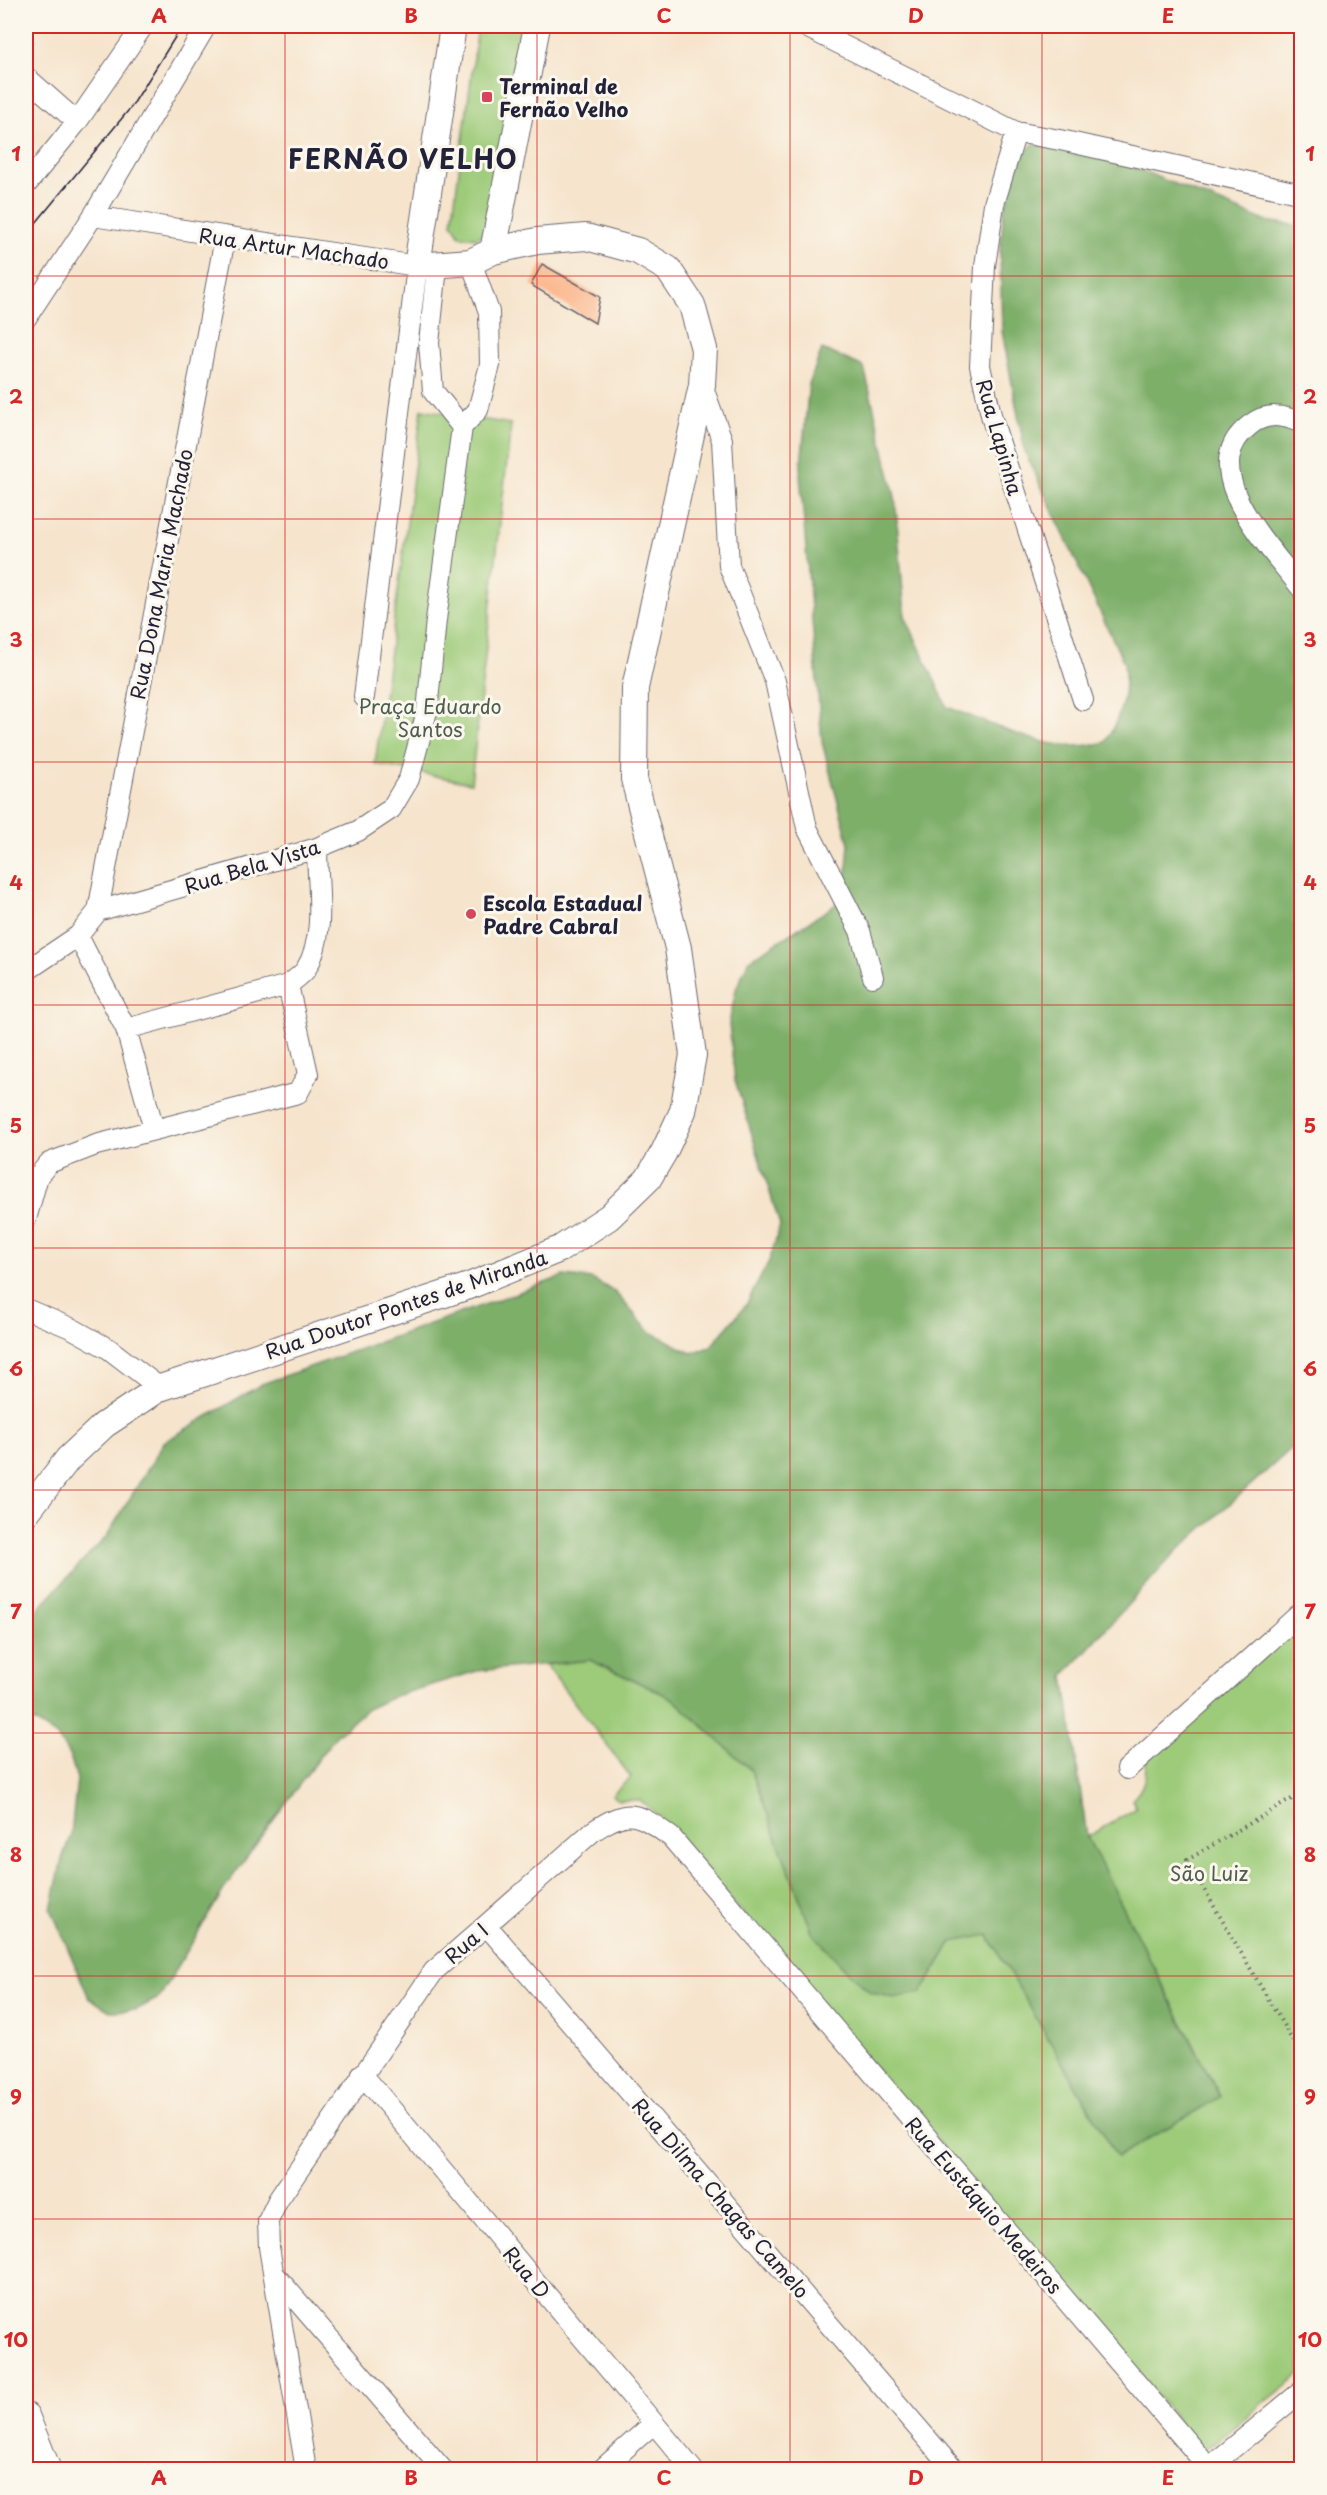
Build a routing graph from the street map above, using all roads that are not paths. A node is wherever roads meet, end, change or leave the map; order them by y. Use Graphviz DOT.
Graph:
graph roads {
  1 [pos="143,26"];
  2 [pos="207,26"];
  3 [pos="453,26"];
  4 [pos="537,26"];
  5 [pos="804,26"];
  6 [pos="26,77"];
  7 [pos="77,122"];
  8 [pos="1016,132"];
  9 [pos="26,185"];
  10 [pos="1302,194"];
  11 [pos="93,216"];
  12 [pos="225,238"];
  13 [pos="493,251"];
  14 [pos="471,262"];
  15 [pos="427,266"];
  16 [pos="26,318"];
  17 [pos="702,385"];
  18 [pos="1302,423"];
  19 [pos="462,427"];
  20 [pos="1302,589"];
  21 [pos="364,697"];
  22 [pos="1083,700"];
  23 [pos="317,848"];
  24 [pos="98,911"];
  25 [pos="78,936"];
  26 [pos="26,971"];
  27 [pos="873,977"];
  28 [pos="288,985"];
  29 [pos="126,1029"];
  30 [pos="154,1129"];
  31 [pos="26,1219"];
  32 [pos="26,1309"];
  33 [pos="160,1388"];
  34 [pos="26,1513"];
  35 [pos="1302,1612"];
  36 [pos="1127,1769"];
  37 [pos="487,1926"];
  38 [pos="759,1943"];
  39 [pos="362,2074"];
  40 [pos="274,2274"];
  41 [pos="1302,2391"];
  42 [pos="26,2416"];
  43 [pos="653,2424"];
  44 [pos="1208,2468"];
  45 [pos="48,2469"];
  46 [pos="306,2469"];
  47 [pos="443,2469"];
  48 [pos="602,2469"];
  49 [pos="693,2469"];
  50 [pos="954,2469"];
  1 -- 7 [label="street"];
  2 -- 11 [label="street"];
  3 -- 15 [label="street"];
  4 -- 13 [label="street"];
  5 -- 8 [label="street"];
  6 -- 7 [label="street"];
  7 -- 9 [label="street"];
  8 -- 10 [label="street"];
  8 -- 22 [label="street, Rua Lapinha"];
  11 -- 12 [label="street, Rua Artur Machado"];
  11 -- 16 [label="street"];
  12 -- 15 [label="street, Rua Artur Machado"];
  12 -- 24 [label="street, Rua Dona Maria Machado"];
  13 -- 14 [label="street, Rua Artur Machado"];
  13 -- 17 [label="street, Rua Doutor Pontes de Miranda"];
  14 -- 15 [label="street, Rua Artur Machado"];
  14 -- 19 [label="street"];
  15 -- 19 [label="street"];
  15 -- 21 [label="street"];
  17 -- 27 [label="street, Rua Doutor Pontes de Miranda"];
  17 -- 33 [label="street, Rua Doutor Pontes de Miranda"];
  18 -- 20 [label="street"];
  19 -- 23 [label="street, Rua Bela Vista"];
  23 -- 24 [label="street, Rua Bela Vista"];
  23 -- 28 [label="street"];
  24 -- 25 [label="street"];
  25 -- 26 [label="street"];
  25 -- 29 [label="street"];
  28 -- 29 [label="street"];
  28 -- 30 [label="street"];
  29 -- 30 [label="street"];
  30 -- 31 [label="street"];
  32 -- 33 [label="street"];
  33 -- 34 [label="street, Rua Doutor Pontes de Miranda"];
  35 -- 36 [label="street"];
  37 -- 38 [label="street, Rua I"];
  37 -- 39 [label="street, Rua I"];
  37 -- 50 [label="street, Rua Dilma Chagas Camelo"];
  38 -- 44 [label="street, Rua Eustáquio Medeiros"];
  39 -- 40 [label="street, Rua I"];
  39 -- 43 [label="street, Rua D"];
  40 -- 46 [label="street, Rua I"];
  40 -- 47 [label="street"];
  41 -- 44 [label="street"];
  42 -- 45 [label="street"];
  43 -- 48 [label="street"];
  43 -- 49 [label="street, Rua D"];
}
